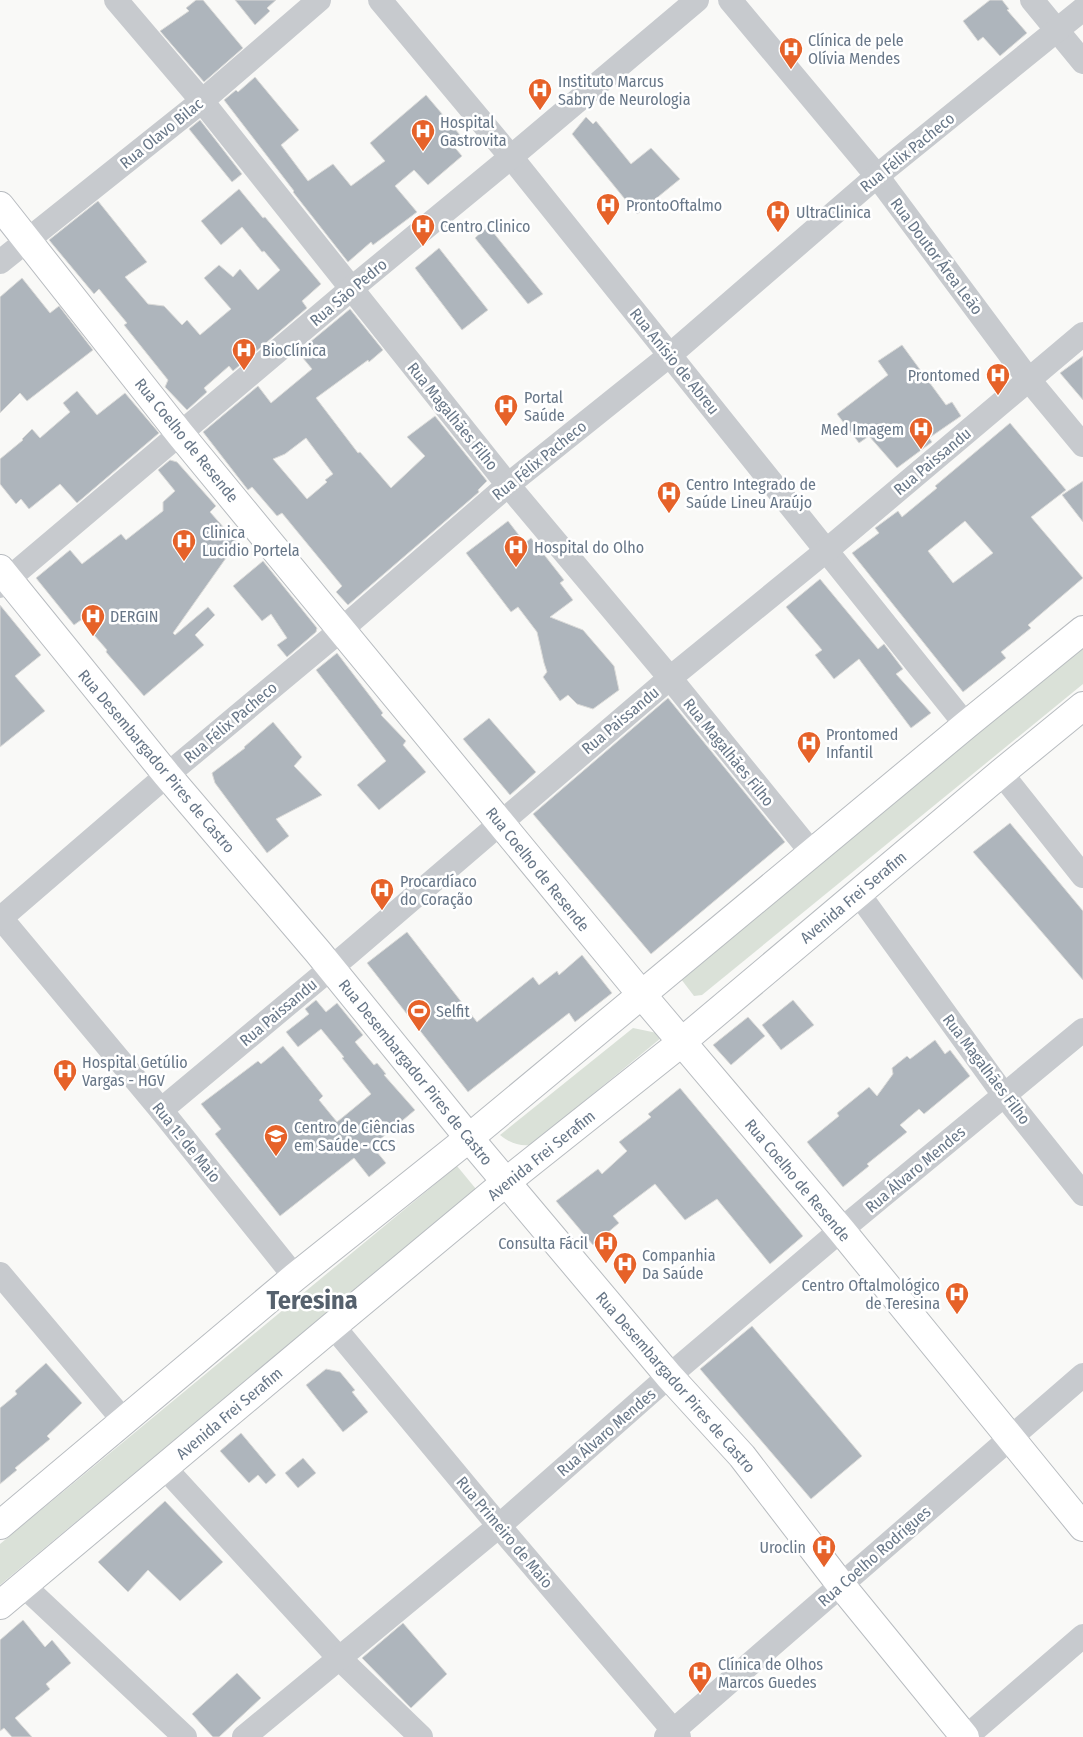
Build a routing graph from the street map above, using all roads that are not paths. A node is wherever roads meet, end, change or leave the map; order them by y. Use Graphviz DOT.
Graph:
graph roads {
  1 [pos="116,0"];
  2 [pos="319,0"];
  3 [pos="380,0"];
  4 [pos="697,0"];
  5 [pos="730,0"];
  6 [pos="1032,0"];
  7 [pos="1083,9"];
  8 [pos="1057,31"];
  9 [pos="1083,62"];
  10 [pos="202,101"];
  11 [pos="511,157"];
  12 [pos="878,176"];
  13 [pos="0,206"];
  14 [pos="27,240"];
  15 [pos="0,262"];
  16 [pos="351,289"];
  17 [pos="1083,334"];
  18 [pos="670,355"];
  19 [pos="1029,380"];
  20 [pos="180,434"];
  21 [pos="1083,445"];
  22 [pos="508,485"];
  23 [pos="827,550"];
  24 [pos="3,578"];
  25 [pos="342,630"];
  26 [pos="1083,630"];
  27 [pos="670,678"];
  28 [pos="1083,706"];
  29 [pos="966,725"];
  30 [pos="1001,773"];
  31 [pos="167,775"];
  32 [pos="500,822"];
  33 [pos="812,853"];
  34 [pos="1083,876"];
  35 [pos="858,893"];
  36 [pos="0,918"];
  37 [pos="331,968"];
  38 [pos="642,995"];
  39 [pos="1083,1030"];
  40 [pos="681,1042"];
  41 [pos="1004,1095"];
  42 [pos="161,1110"];
  43 [pos="469,1138"];
  44 [pos="506,1182"];
  45 [pos="1083,1194"];
  46 [pos="841,1230"];
  47 [pos="0,1274"];
  48 [pos="296,1276"];
  49 [pos="333,1326"];
  50 [pos="1083,1375"];
  51 [pos="669,1376"];
  52 [pos="124,1421"];
  53 [pos="1010,1437"];
  54 [pos="164,1467"];
  55 [pos="0,1525"];
  56 [pos="499,1526"];
  57 [pos="1083,1527"];
  58 [pos="842,1585"];
  59 [pos="24,1586"];
  60 [pos="0,1605"];
  61 [pos="1083,1636"];
  62 [pos="339,1658"];
  63 [pos="673,1735"];
  64 [pos="185,1737"];
  65 [pos="244,1737"];
  66 [pos="421,1737"];
  67 [pos="966,1737"];
  1 -- 10 [label="street, Rua Magalhães Filho"];
  2 -- 10 [label="street, Rua Olavo Bilac"];
  3 -- 11 [label="street, Rua Anísio de Abreu"];
  4 -- 11 [label="street, Rua São Pedro"];
  5 -- 12 [label="street, Rua Doutor Área Leão"];
  6 -- 8 [label="street"];
  7 -- 8 [label="street, Rua Félix Pacheco"];
  8 -- 9 [label="street"];
  8 -- 12 [label="street, Rua Félix Pacheco"];
  10 -- 14 [label="street, Rua Olavo Bilac"];
  10 -- 16 [label="street, Rua Magalhães Filho"];
  11 -- 16 [label="street, Rua São Pedro"];
  11 -- 18 [label="street, Rua Anísio de Abreu"];
  12 -- 18 [label="street, Rua Félix Pacheco"];
  12 -- 19 [label="street, Rua Doutor Área Leão"];
  13 -- 14 [label="main road, Rua Coelho de Resende"];
  14 -- 15 [label="street, Rua Olavo Bilac"];
  14 -- 20 [label="main road, Rua Coelho de Resende"];
  16 -- 20 [label="street, Rua São Pedro"];
  16 -- 22 [label="street, Rua Magalhães Filho"];
  17 -- 19 [label="street, Rua Paissandu"];
  18 -- 22 [label="street, Rua Félix Pacheco"];
  18 -- 23 [label="street, Rua Anísio de Abreu"];
  19 -- 21 [label="street, Rua Doutor Área Leão"];
  19 -- 23 [label="street, Rua Paissandu"];
  20 -- 24 [label="street, Rua São Pedro"];
  20 -- 25 [label="main road, Rua Coelho de Resende"];
  22 -- 25 [label="street, Rua Félix Pacheco"];
  22 -- 27 [label="street, Rua Magalhães Filho"];
  23 -- 27 [label="street, Rua Paissandu"];
  23 -- 29 [label="street, Rua Anísio de Abreu"];
  24 -- 31 [label="main road, Rua Desembargador Pires de Castro"];
  25 -- 31 [label="street, Rua Félix Pacheco"];
  25 -- 32 [label="main road, Rua Coelho de Resende"];
  26 -- 29 [label="main road"];
  27 -- 32 [label="street, Rua Paissandu"];
  27 -- 33 [label="street, Rua Magalhães Filho"];
  28 -- 30 [label="main road, Avenida Frei Serafim"];
  29 -- 33 [label="main road"];
  30 -- 34 [label="street"];
  30 -- 35 [label="main road, Avenida Frei Serafim"];
  31 -- 36 [label="street, Rua Félix Pacheco"];
  31 -- 37 [label="main road, Rua Desembargador Pires de Castro"];
  32 -- 37 [label="street, Rua Paissandu"];
  32 -- 38 [label="main road, Rua Coelho de Resende"];
  33 -- 38 [label="main road"];
  35 -- 40 [label="main road, Avenida Frei Serafim"];
  35 -- 41 [label="street, Rua Magalhães Filho"];
  36 -- 42 [label="street, Rua 1º de Maio"];
  37 -- 42 [label="street, Rua Paissandu"];
  37 -- 43 [label="main road, Rua Desembargador Pires de Castro"];
  38 -- 40 [label="main road, Rua Coelho de Resende"];
  38 -- 43 [label="main road"];
  39 -- 41 [label="street, Rua Álvaro Mendes"];
  40 -- 44 [label="main road, Avenida Frei Serafim"];
  40 -- 46 [label="main road, Rua Coelho de Resende"];
  41 -- 45 [label="street, Rua Magalhães Filho"];
  41 -- 46 [label="street, Rua Álvaro Mendes"];
  42 -- 48 [label="street, Rua 1º de Maio"];
  43 -- 44 [label="main road, Rua Desembargador Pires de Castro"];
  43 -- 48 [label="main road"];
  44 -- 49 [label="main road, Avenida Frei Serafim"];
  44 -- 51 [label="main road, Rua Desembargador Pires de Castro"];
  46 -- 51 [label="street, Rua Álvaro Mendes"];
  46 -- 53 [label="main road, Rua Coelho de Resende"];
  47 -- 52 [label="street"];
  48 -- 52 [label="main road"];
  49 -- 54 [label="main road, Avenida Frei Serafim"];
  49 -- 56 [label="street, Rua Primeiro de Maio"];
  50 -- 53 [label="street, Rua Coelho Rodrigues"];
  51 -- 56 [label="street, Rua Álvaro Mendes"];
  51 -- 58 [label="main road, Rua Desembargador Pires de Castro"];
  52 -- 55 [label="main road"];
  53 -- 57 [label="main road, Rua Coelho de Resende"];
  53 -- 58 [label="street, Rua Coelho Rodrigues"];
  54 -- 59 [label="main road, Avenida Frei Serafim"];
  54 -- 62 [label="street"];
  56 -- 62 [label="street, Rua Álvaro Mendes"];
  56 -- 63 [label="street, Rua Primeiro de Maio"];
  58 -- 63 [label="street, Rua Coelho Rodrigues"];
  58 -- 67 [label="main road, Rua Desembargador Pires de Castro"];
  59 -- 60 [label="main road, Avenida Frei Serafim"];
  59 -- 64 [label="street"];
  61 -- 67 [label="street"];
  62 -- 65 [label="street, Rua Álvaro Mendes"];
  62 -- 66 [label="street"];
}
